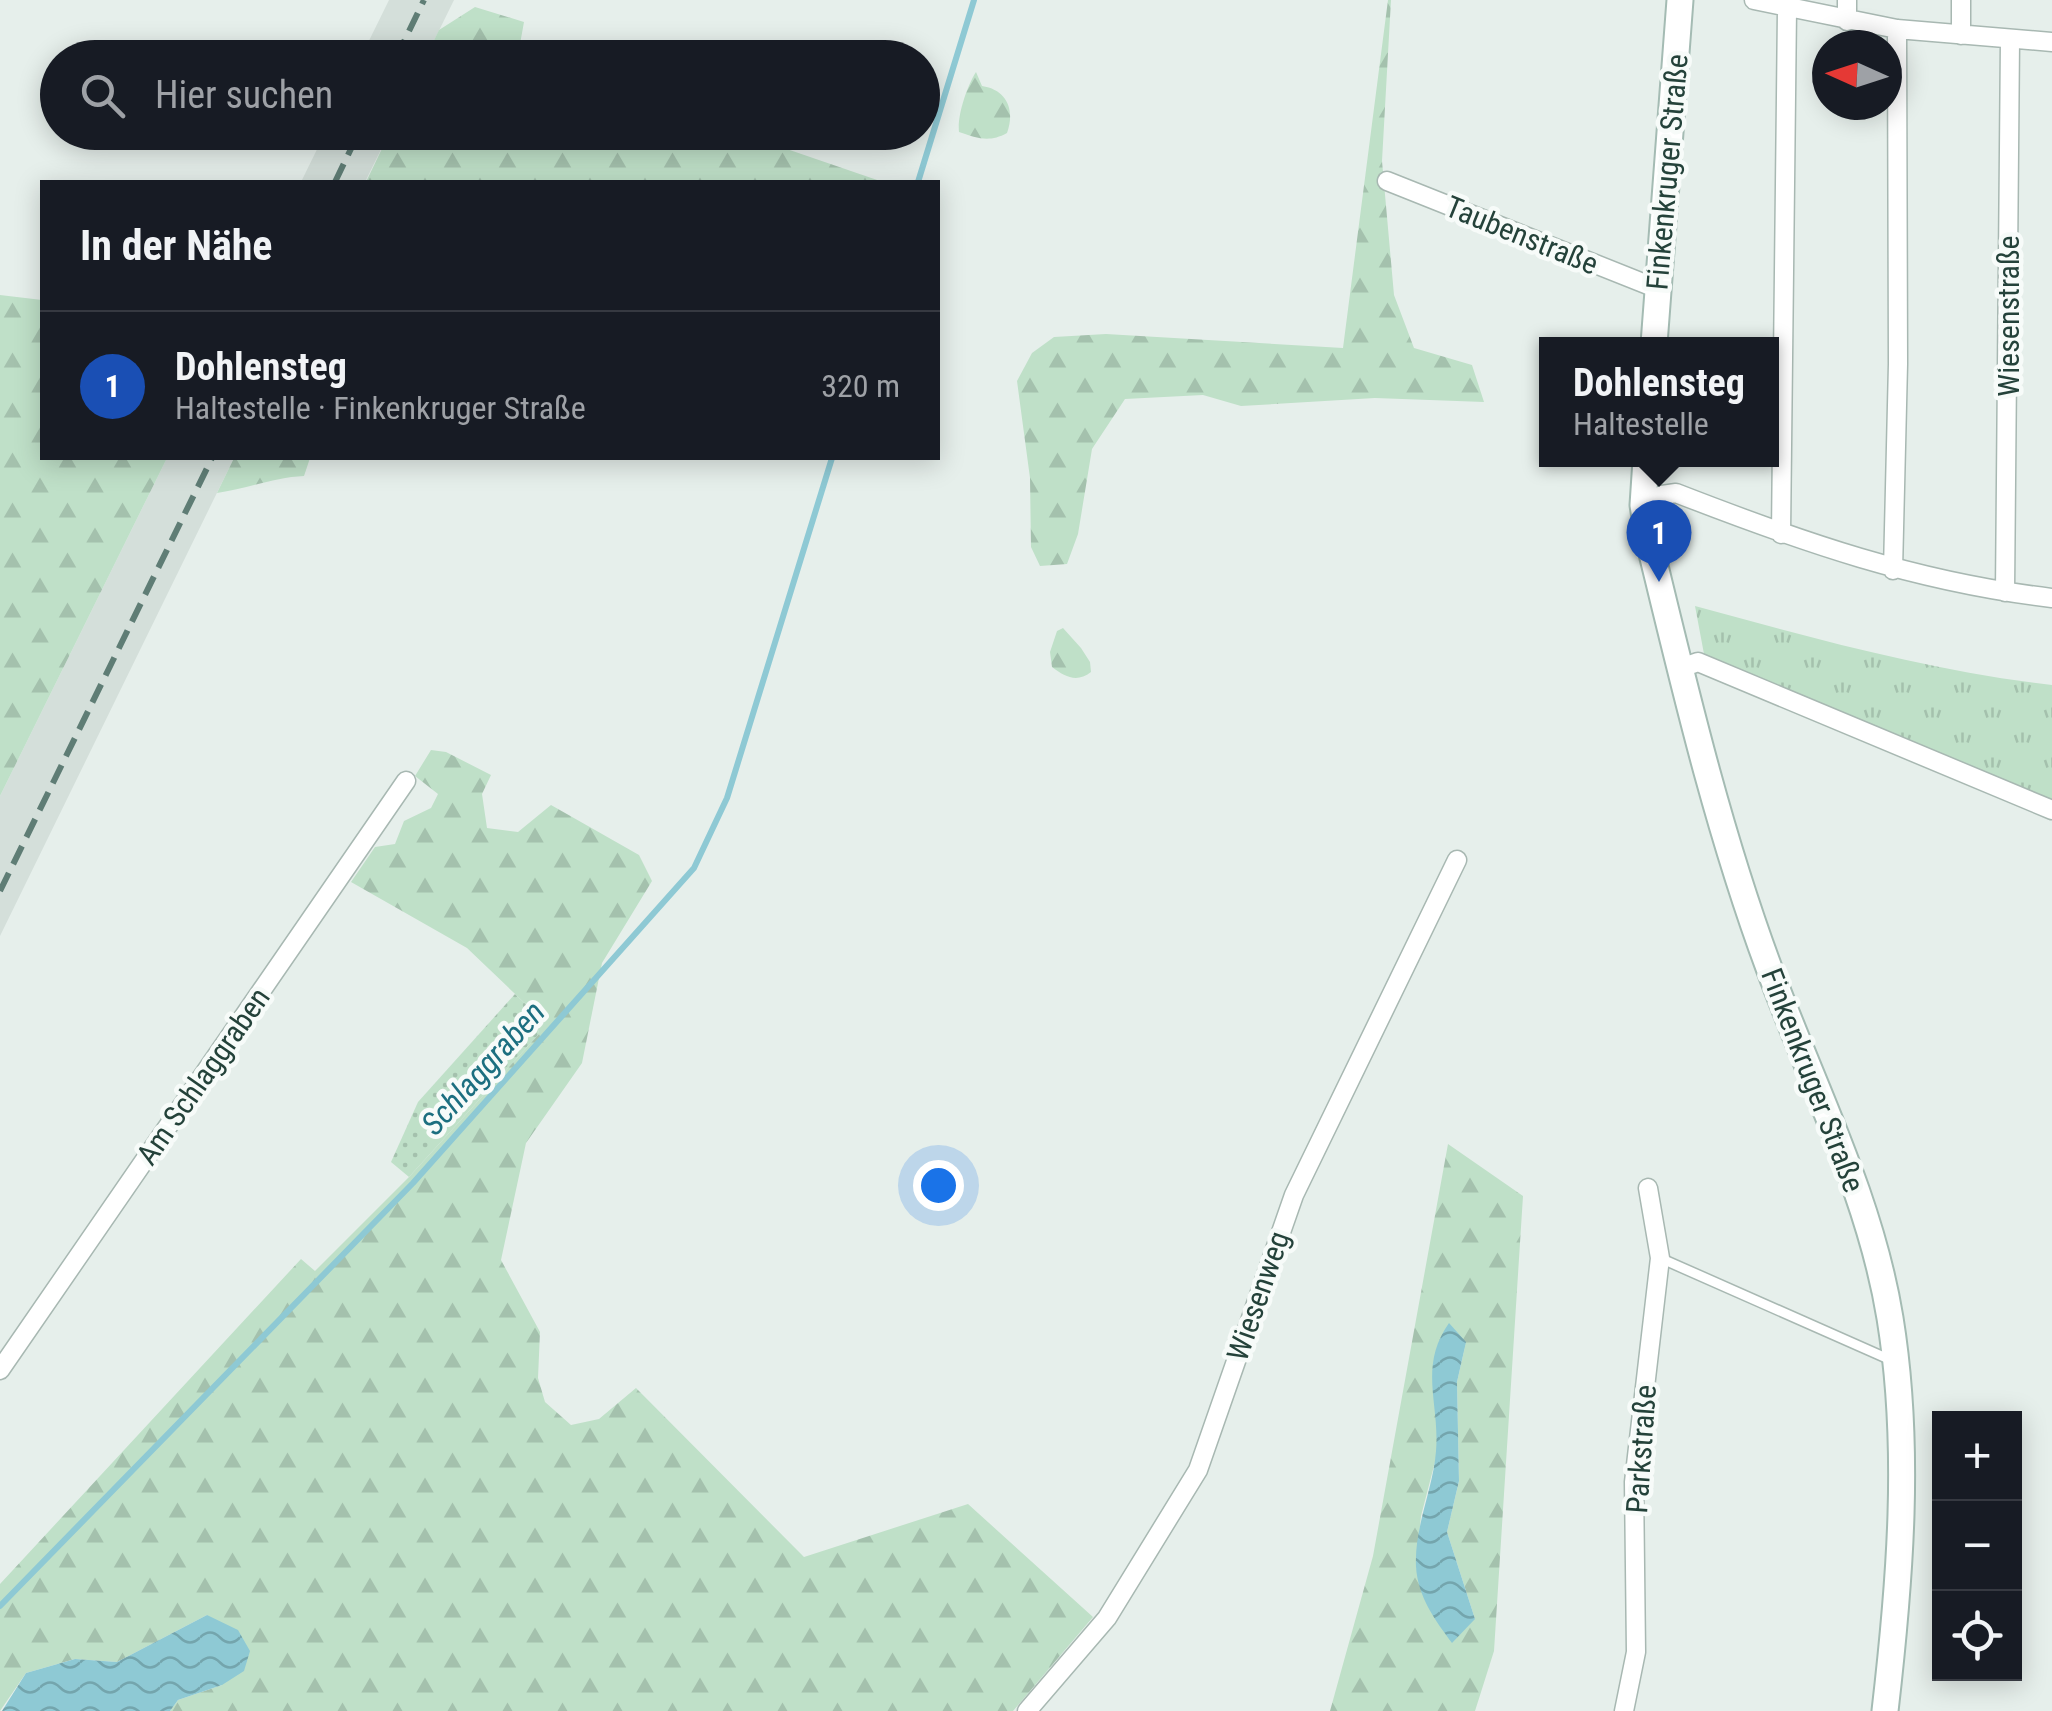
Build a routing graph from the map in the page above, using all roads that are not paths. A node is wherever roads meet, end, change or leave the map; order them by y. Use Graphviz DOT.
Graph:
graph roads {
  1 [pos="1680,0"];
  2 [pos="1754,0"];
  3 [pos="1847,0"];
  4 [pos="1961,0"];
  5 [pos="1787,9"];
  6 [pos="1847,21"];
  7 [pos="1897,29"];
  8 [pos="1961,34"];
  9 [pos="2010,40"];
  10 [pos="2052,42"];
  11 [pos="1387,181"];
  12 [pos="1658,289"];
  13 [pos="1655,337"];
  14 [pos="1646,467"];
  15 [pos="1643,504"];
  16 [pos="1781,534"];
  17 [pos="1894,570"];
  18 [pos="2005,592"];
  19 [pos="2052,598"];
  20 [pos="1681,668"];
  21 [pos="406,781"];
  22 [pos="2052,810"];
  23 [pos="1457,860"];
  24 [pos="1648,1188"];
  25 [pos="1660,1258"];
  26 [pos="1896,1362"];
  27 [pos="0,1370"];
  28 [pos="1027,1711"];
  29 [pos="1624,1711"];
  30 [pos="1884,1711"];
  1 -- 12 [label="street, Finkenkruger Straße"];
  2 -- 5 [label="street"];
  3 -- 6 [label="street"];
  4 -- 8 [label="street"];
  5 -- 6 [label="street"];
  5 -- 16 [label="street"];
  6 -- 7 [label="street"];
  7 -- 8 [label="street"];
  7 -- 17 [label="street"];
  8 -- 9 [label="street"];
  9 -- 10 [label="street"];
  9 -- 18 [label="street, Wiesenstraße"];
  11 -- 12 [label="street, Taubenstraße"];
  12 -- 13 [label="street, Finkenkruger Straße"];
  14 -- 15 [label="street, Finkenkruger Straße"];
  15 -- 16 [label="street"];
  15 -- 20 [label="street, Finkenkruger Straße"];
  16 -- 17 [label="street"];
  17 -- 18 [label="street"];
  18 -- 19 [label="street"];
  20 -- 22 [label="street"];
  20 -- 26 [label="street, Finkenkruger Straße"];
  21 -- 27 [label="street, Am Schlaggraben"];
  23 -- 28 [label="street, Wiesenweg"];
  24 -- 25 [label="street, Parkstraße"];
  25 -- 26 [label="lane"];
  25 -- 29 [label="street, Parkstraße"];
  26 -- 30 [label="street, Finkenkruger Straße"];
}
